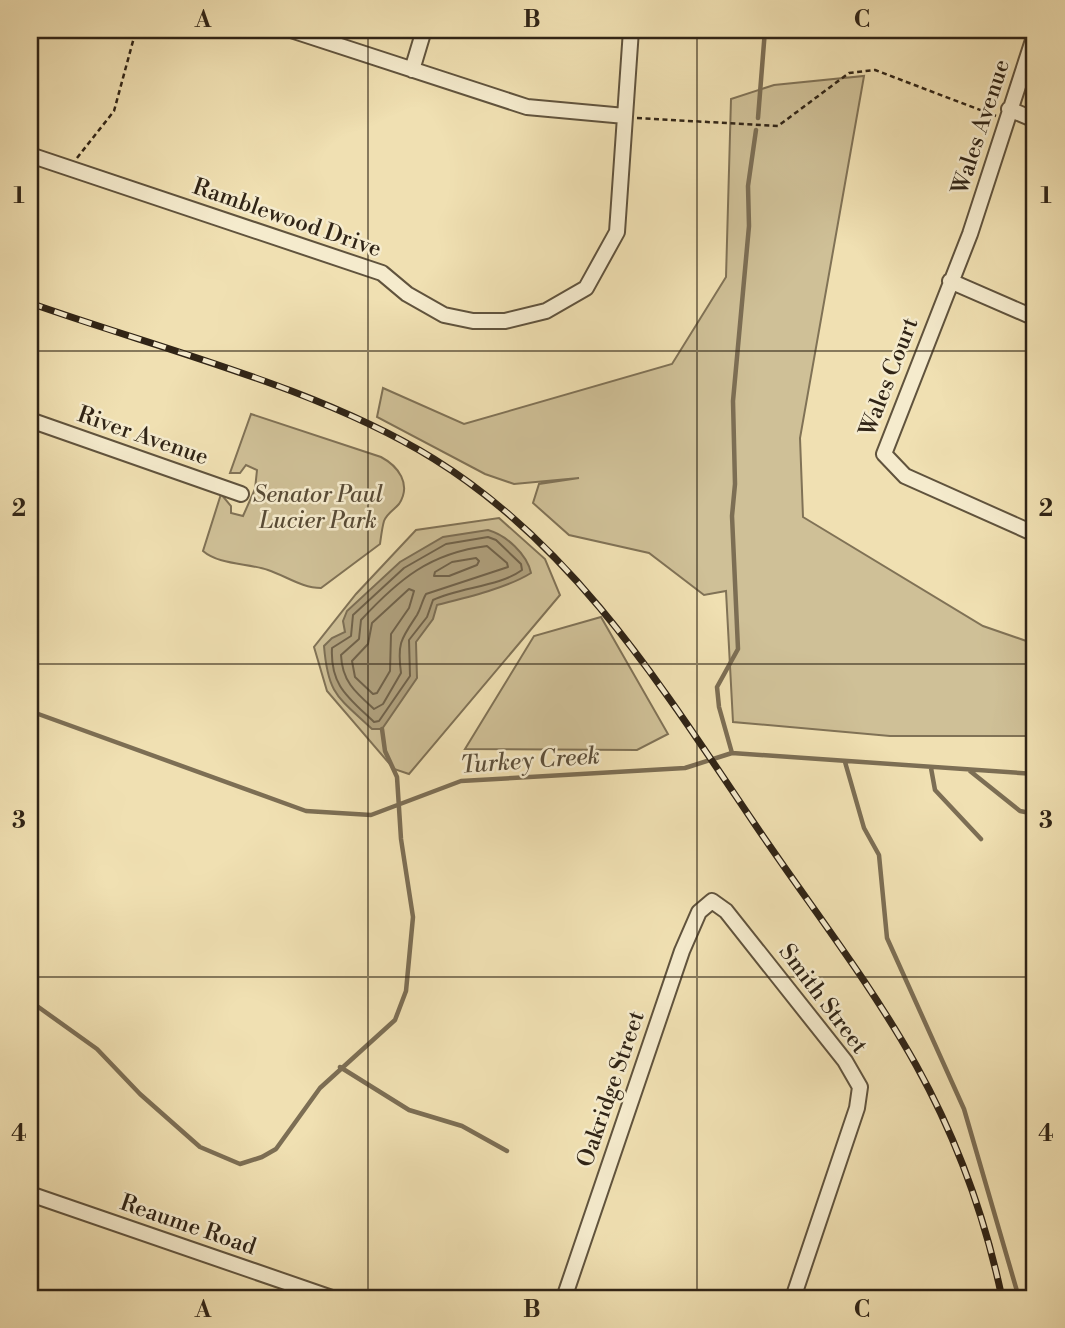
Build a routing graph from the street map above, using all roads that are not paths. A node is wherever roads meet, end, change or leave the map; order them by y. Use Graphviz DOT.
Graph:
graph roads {
  1 [pos="291,30"];
  2 [pos="424,30"];
  3 [pos="631,30"];
  4 [pos="1035,34"];
  5 [pos="412,71"];
  6 [pos="1008,115"];
  7 [pos="625,116"];
  8 [pos="1035,120"];
  9 [pos="30,155"];
  10 [pos="970,234"];
  11 [pos="950,281"];
  12 [pos="1035,318"];
  13 [pos="30,420"];
  14 [pos="241,494"];
  15 [pos="1035,534"];
  16 [pos="712,901"];
  17 [pos="30,1195"];
  18 [pos="332,1298"];
  19 [pos="564,1298"];
  20 [pos="793,1298"];
  1 -- 5 [label="street"];
  2 -- 5 [label="street"];
  3 -- 7 [label="street, Ramblewood Drive"];
  4 -- 6 [label="street, Wales Avenue"];
  5 -- 7 [label="street"];
  6 -- 8 [label="street"];
  6 -- 10 [label="street, Wales Avenue"];
  7 -- 9 [label="street, Ramblewood Drive"];
  10 -- 11 [label="street, Wales Court"];
  11 -- 12 [label="street"];
  11 -- 15 [label="street, Wales Court"];
  13 -- 14 [label="street, River Avenue"];
  16 -- 19 [label="street, Oakridge Street"];
  16 -- 20 [label="street, Smith Street"];
  17 -- 18 [label="street, Reaume Road"];
}
